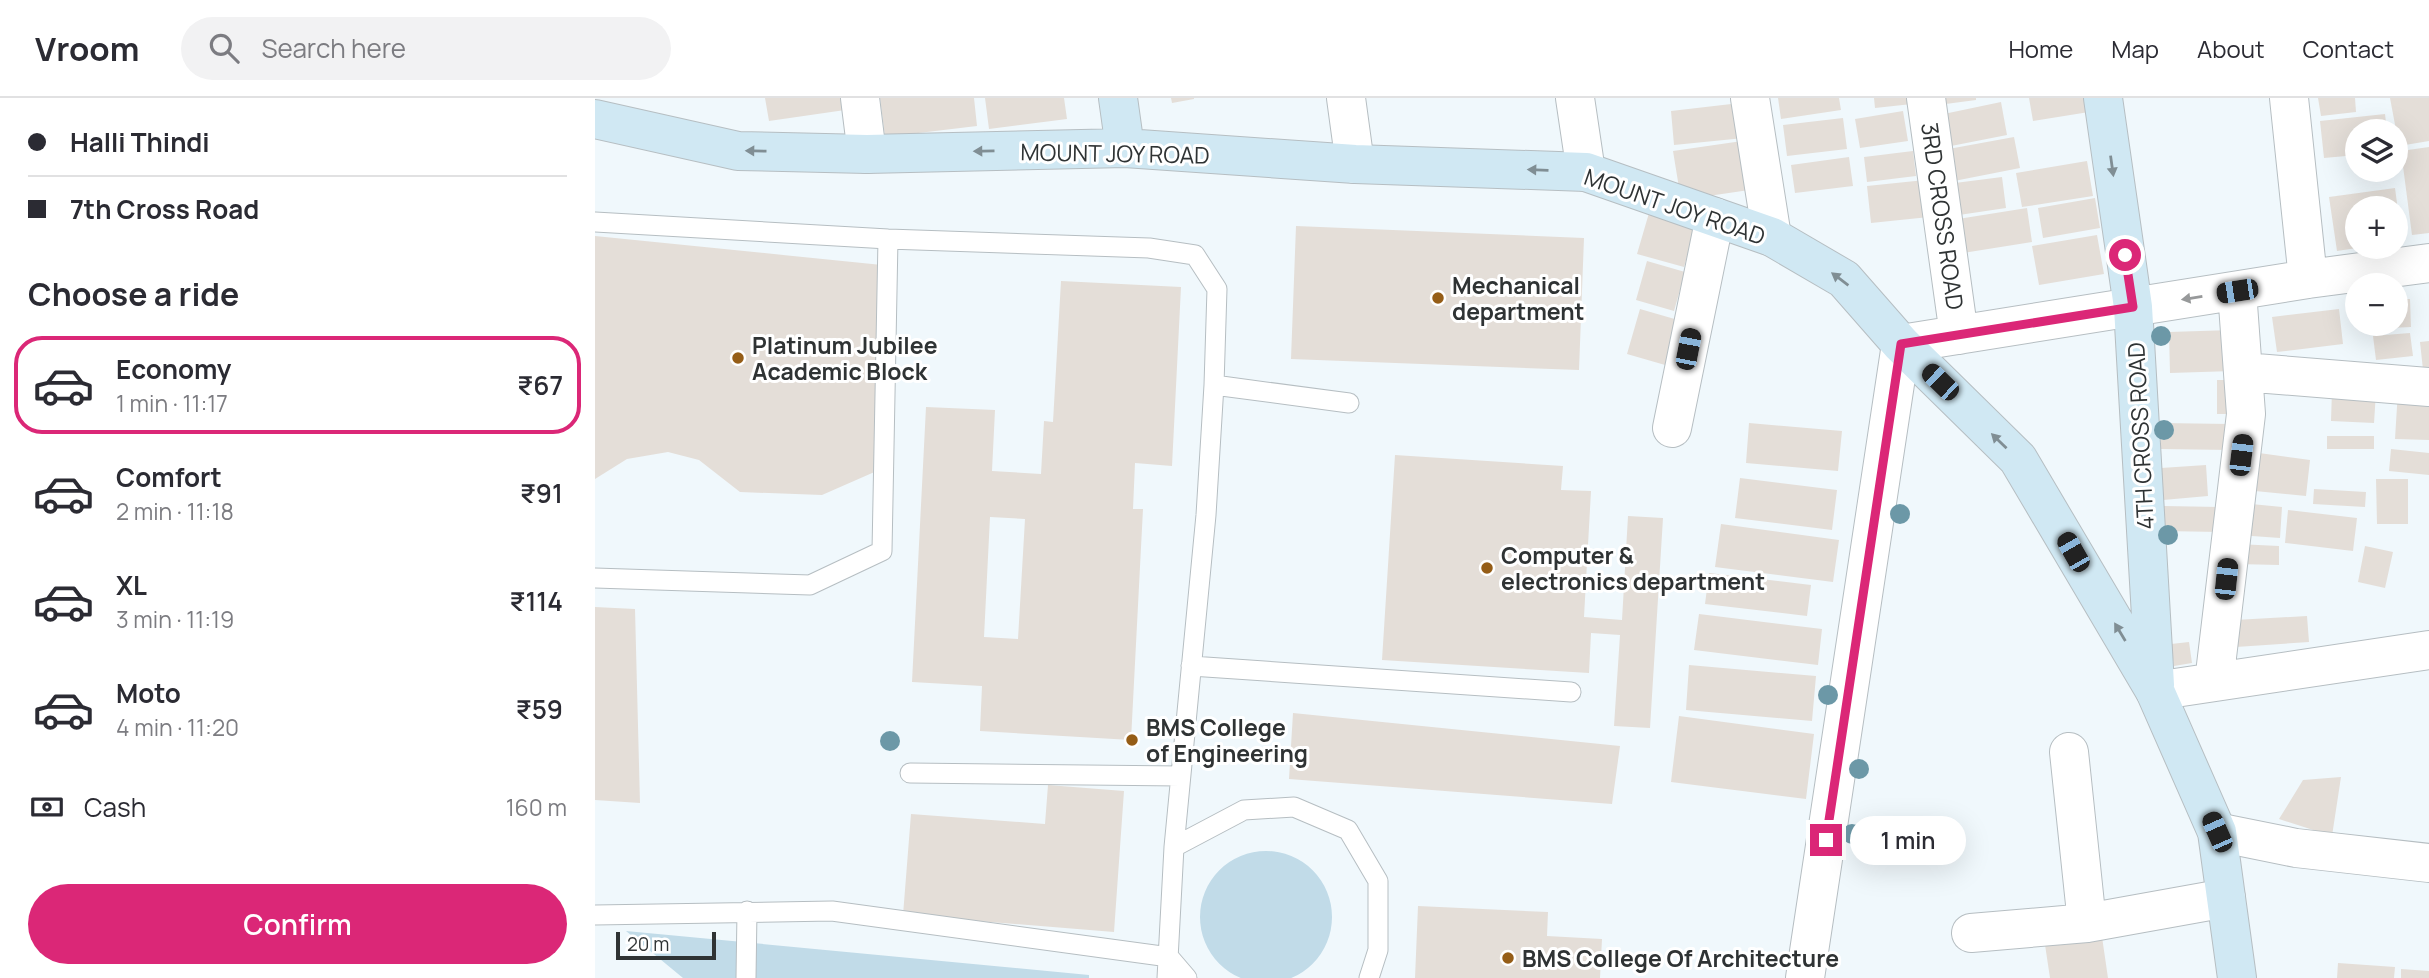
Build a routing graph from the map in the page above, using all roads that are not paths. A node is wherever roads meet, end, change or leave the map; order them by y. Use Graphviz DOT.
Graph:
graph roads {
  1 [pos="860,98"];
  2 [pos="1118,98"];
  3 [pos="1346,98"];
  4 [pos="1575,98"];
  5 [pos="1750,98"];
  6 [pos="1926,98"];
  7 [pos="2103,98"];
  8 [pos="2289,98"];
  9 [pos="595,119"];
  10 [pos="1125,148"];
  11 [pos="867,154"];
  12 [pos="1355,164"];
  13 [pos="1586,172"];
  14 [pos="1715,217"];
  15 [pos="595,222"];
  16 [pos="1772,237"];
  17 [pos="888,239"];
  18 [pos="2429,263"];
  19 [pos="2308,279"];
  20 [pos="2237,291"];
  21 [pos="2133,307"];
  22 [pos="1959,335"];
  23 [pos="1901,344"];
  24 [pos="2243,372"];
  25 [pos="1214,385"];
  26 [pos="2429,387"];
  27 [pos="1349,403"];
  28 [pos="1672,428"];
  29 [pos="595,578"];
  30 [pos="2429,650"];
  31 [pos="1191,666"];
  32 [pos="2214,682"];
  33 [pos="2155,691"];
  34 [pos="1571,692"];
  35 [pos="2069,752"];
  36 [pos="910,773"];
  37 [pos="1180,776"];
  38 [pos="2217,832"];
  39 [pos="1174,847"];
  40 [pos="2429,863"];
  41 [pos="2227,898"];
  42 [pos="747,911"];
  43 [pos="595,915"];
  44 [pos="2087,923"];
  45 [pos="1971,933"];
  46 [pos="1169,957"];
  47 [pos="746,978"];
  48 [pos="1167,978"];
  49 [pos="1187,978"];
  50 [pos="1369,978"];
  51 [pos="1805,978"];
  52 [pos="2237,978"];
  1 -- 11 [label="street"];
  2 -- 10 [label="main road"];
  3 -- 12 [label="street"];
  4 -- 13 [label="street"];
  5 -- 16 [label="street"];
  6 -- 22 [label="street, 3RD CROSS ROAD"];
  7 -- 21 [label="main road, 4TH CROSS ROAD, one-way"];
  8 -- 19 [label="street"];
  11 -- 9 [label="main road, MOUNT JOY ROAD, one-way"];
  10 -- 11 [label="main road, MOUNT JOY ROAD, one-way"];
  10 -- 12 [label="main road, MOUNT JOY ROAD"];
  13 -- 12 [label="main road, MOUNT JOY ROAD, one-way"];
  13 -- 14 [label="main road, MOUNT JOY ROAD"];
  14 -- 16 [label="main road, MOUNT JOY ROAD"];
  14 -- 28 [label="street"];
  15 -- 17 [label="lane"];
  23 -- 16 [label="main road, MOUNT JOY ROAD, one-way"];
  17 -- 25 [label="lane"];
  17 -- 29 [label="lane"];
  18 -- 19 [label="street"];
  19 -- 20 [label="street"];
  20 -- 21 [label="street, one-way"];
  20 -- 24 [label="street"];
  21 -- 22 [label="street"];
  21 -- 33 [label="main road, 4TH CROSS ROAD"];
  22 -- 23 [label="street"];
  33 -- 23 [label="main road, MOUNT JOY ROAD, one-way"];
  23 -- 51 [label="street"];
  24 -- 26 [label="street"];
  24 -- 32 [label="street"];
  25 -- 27 [label="lane"];
  25 -- 31 [label="lane"];
  30 -- 32 [label="street"];
  31 -- 34 [label="lane"];
  31 -- 37 [label="lane"];
  32 -- 33 [label="street"];
  33 -- 38 [label="main road, MOUNT JOY ROAD"];
  35 -- 44 [label="street"];
  36 -- 37 [label="lane"];
  37 -- 39 [label="lane"];
  38 -- 40 [label="street"];
  38 -- 41 [label="main road, MOUNT JOY ROAD"];
  39 -- 46 [label="lane"];
  39 -- 50 [label="lane"];
  41 -- 44 [label="street"];
  41 -- 52 [label="main road, MOUNT JOY ROAD"];
  42 -- 43 [label="lane"];
  42 -- 46 [label="lane"];
  42 -- 47 [label="lane"];
  44 -- 45 [label="street"];
  46 -- 48 [label="lane"];
  46 -- 49 [label="lane"];
}
